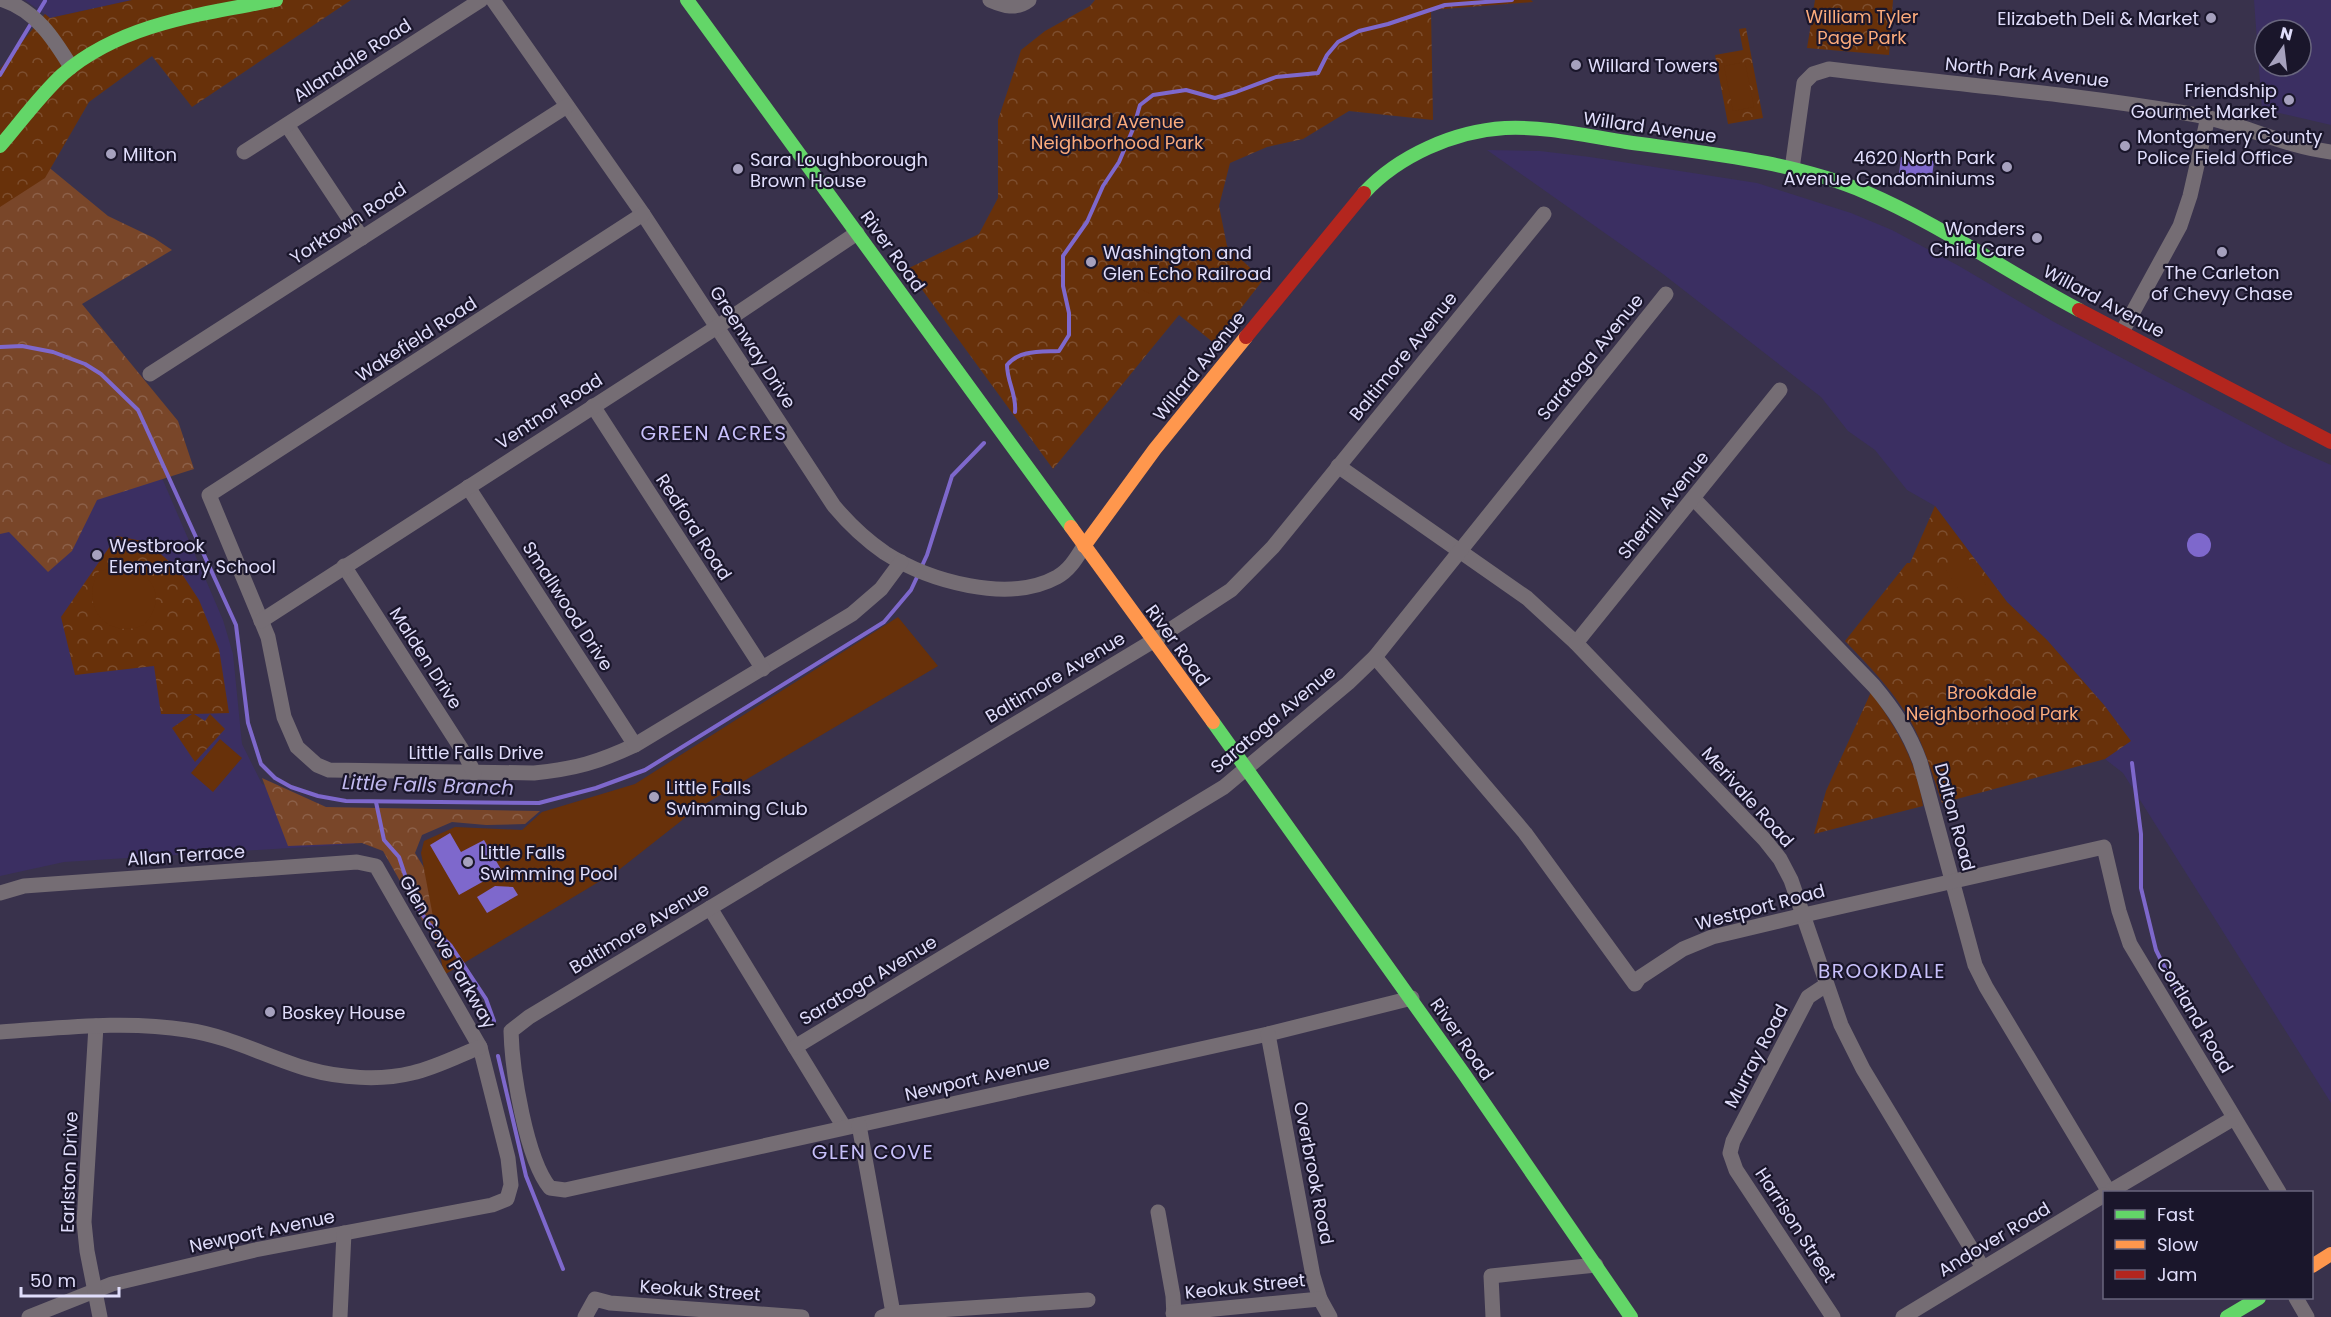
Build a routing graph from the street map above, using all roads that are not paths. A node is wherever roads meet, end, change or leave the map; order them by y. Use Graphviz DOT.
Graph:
graph roads {
  1 [pos="276,0"];
  2 [pos="481,0"];
  3 [pos="493,0"];
  4 [pos="687,0"];
  5 [pos="990,0"];
  6 [pos="1029,0"];
  7 [pos="15,4"];
  8 [pos="71,67"];
  9 [pos="567,106"];
  10 [pos="2208,117"];
  11 [pos="287,125"];
  12 [pos="0,146"];
  13 [pos="244,152"];
  14 [pos="2331,152"];
  15 [pos="1792,169"];
  16 [pos="643,214"];
  17 [pos="1544,214"];
  18 [pos="857,233"];
  19 [pos="362,238"];
  20 [pos="1666,294"];
  21 [pos="717,327"];
  22 [pos="2122,332"];
  23 [pos="150,374"];
  24 [pos="1780,390"];
  25 [pos="593,406"];
  26 [pos="2331,442"];
  27 [pos="1338,466"];
  28 [pos="468,487"];
  29 [pos="209,495"];
  30 [pos="1694,499"];
  31 [pos="1084,546"];
  32 [pos="1460,550"];
  33 [pos="907,565"];
  34 [pos="344,566"];
  35 [pos="261,621"];
  36 [pos="1153,641"];
  37 [pos="1576,643"];
  38 [pos="1375,657"];
  39 [pos="763,669"];
  40 [pos="636,745"];
  41 [pos="1246,768"];
  42 [pos="474,773"];
  43 [pos="2104,847"];
  44 [pos="376,866"];
  45 [pos="1952,881"];
  46 [pos="0,893"];
  47 [pos="710,908"];
  48 [pos="1804,915"];
  49 [pos="1826,985"];
  50 [pos="1412,998"];
  51 [pos="96,1026"];
  52 [pos="510,1031"];
  53 [pos="0,1032"];
  54 [pos="1268,1034"];
  55 [pos="480,1047"];
  56 [pos="795,1047"];
  57 [pos="2234,1118"];
  58 [pos="851,1126"];
  59 [pos="1730,1153"];
  60 [pos="550,1188"];
  61 [pos="2108,1191"];
  62 [pos="2111,1191"];
  63 [pos="2278,1191"];
  64 [pos="2103,1196"];
  65 [pos="507,1199"];
  66 [pos="1158,1212"];
  67 [pos="344,1233"];
  68 [pos="1596,1265"];
  69 [pos="1983,1268"];
  70 [pos="93,1291"];
  71 [pos="1320,1299"];
  72 [pos="2257,1299"];
  73 [pos="2297,1299"];
  74 [pos="1088,1300"];
  75 [pos="984,1312"];
  76 [pos="724,1314"];
  77 [pos="887,1315"];
  78 [pos="1174,1315"];
  79 [pos="29,1317"];
  80 [pos="100,1317"];
  81 [pos="340,1317"];
  82 [pos="585,1317"];
  83 [pos="802,1317"];
  84 [pos="1330,1317"];
  85 [pos="1493,1317"];
  86 [pos="1631,1317"];
  87 [pos="1833,1317"];
  88 [pos="1903,1317"];
  89 [pos="2227,1317"];
  90 [pos="2307,1317"];
  1 -- 8 [label="main road"];
  2 -- 11 [label="street, Allandale Road"];
  3 -- 9 [label="street, Greenway Drive"];
  4 -- 18 [label="main road, River Road"];
  5 -- 6 [label="street"];
  7 -- 8 [label="street"];
  8 -- 12 [label="main road"];
  9 -- 16 [label="street, Greenway Drive"];
  9 -- 19 [label="street, Yorktown Road"];
  10 -- 14 [label="street, North Park Avenue"];
  10 -- 15 [label="street, North Park Avenue"];
  10 -- 22 [label="street"];
  11 -- 13 [label="street, Allandale Road"];
  11 -- 19 [label="street"];
  15 -- 22 [label="main road, Willard Avenue"];
  15 -- 31 [label="main road, Willard Avenue"];
  16 -- 21 [label="street, Greenway Drive"];
  16 -- 29 [label="street, Wakefield Road"];
  17 -- 27 [label="street, Baltimore Avenue"];
  18 -- 21 [label="street, Ventnor Road"];
  18 -- 31 [label="main road, River Road"];
  19 -- 23 [label="street, Yorktown Road"];
  20 -- 32 [label="street, Saratoga Avenue"];
  21 -- 25 [label="street, Ventnor Road"];
  21 -- 33 [label="street, Greenway Drive"];
  22 -- 26 [label="main road, Willard Avenue"];
  24 -- 30 [label="street, Sherrill Avenue"];
  25 -- 28 [label="street, Ventnor Road"];
  25 -- 39 [label="street, Redford Road"];
  27 -- 32 [label="street, Merivale Road"];
  27 -- 36 [label="street, Baltimore Avenue"];
  28 -- 34 [label="street, Ventnor Road"];
  28 -- 40 [label="street, Smallwood Drive"];
  29 -- 35 [label="street, Little Falls Drive"];
  30 -- 37 [label="street, Sherrill Avenue"];
  30 -- 45 [label="street, Dalton Road"];
  31 -- 33 [label="street, Greenway Drive"];
  31 -- 36 [label="main road, River Road"];
  32 -- 37 [label="street, Merivale Road"];
  32 -- 38 [label="street, Saratoga Avenue"];
  33 -- 39 [label="street, Little Falls Drive"];
  34 -- 35 [label="street, Ventnor Road"];
  34 -- 42 [label="street, Malden Drive"];
  35 -- 42 [label="street, Little Falls Drive"];
  36 -- 41 [label="main road, River Road"];
  36 -- 47 [label="street, Baltimore Avenue"];
  37 -- 48 [label="street, Merivale Road"];
  38 -- 41 [label="street, Saratoga Avenue"];
  38 -- 48 [label="street, Westport Road"];
  39 -- 40 [label="street, Little Falls Drive"];
  40 -- 42 [label="street, Little Falls Drive"];
  41 -- 50 [label="main road, River Road"];
  41 -- 56 [label="street, Saratoga Avenue"];
  43 -- 45 [label="street, Westport Road"];
  43 -- 57 [label="street, Cortland Road"];
  44 -- 46 [label="street, Allan Terrace"];
  44 -- 55 [label="street, Glen Cove Parkway"];
  45 -- 48 [label="street, Westport Road"];
  45 -- 61 [label="street, Dalton Road"];
  47 -- 52 [label="street, Baltimore Avenue"];
  47 -- 56 [label="street"];
  48 -- 49 [label="street, Merivale Road"];
  49 -- 59 [label="street, Murray Road"];
  49 -- 69 [label="street, Merivale Road"];
  50 -- 54 [label="street, Newport Avenue"];
  50 -- 68 [label="main road, River Road"];
  51 -- 53 [label="street"];
  51 -- 55 [label="street"];
  51 -- 70 [label="street, Earlston Drive"];
  52 -- 60 [label="street, Glen Cove Parkway"];
  54 -- 58 [label="street, Newport Avenue"];
  54 -- 71 [label="street, Overbrook Road"];
  55 -- 65 [label="street, Glen Cove Parkway"];
  56 -- 58 [label="street"];
  57 -- 62 [label="street"];
  57 -- 63 [label="street, Cortland Road"];
  58 -- 60 [label="street, Newport Avenue"];
  58 -- 77 [label="street"];
  59 -- 87 [label="street, Harrison Street"];
  64 -- 69 [label="street, Andover Road"];
  65 -- 67 [label="street, Newport Avenue"];
  66 -- 78 [label="street"];
  67 -- 70 [label="street, Newport Avenue"];
  67 -- 81 [label="street"];
  68 -- 85 [label="street"];
  68 -- 86 [label="main road, River Road"];
  69 -- 88 [label="street, Andover Road"];
  70 -- 79 [label="street, Newport Avenue"];
  70 -- 80 [label="street, Earlston Drive"];
  71 -- 78 [label="street, Keokuk Street"];
  71 -- 84 [label="street, Overbrook Road"];
  72 -- 89 [label="main road"];
  73 -- 90 [label="street"];
  74 -- 75 [label="street"];
  75 -- 77 [label="street"];
  76 -- 82 [label="street, Keokuk Street"];
  76 -- 83 [label="street, Keokuk Street"];
}
